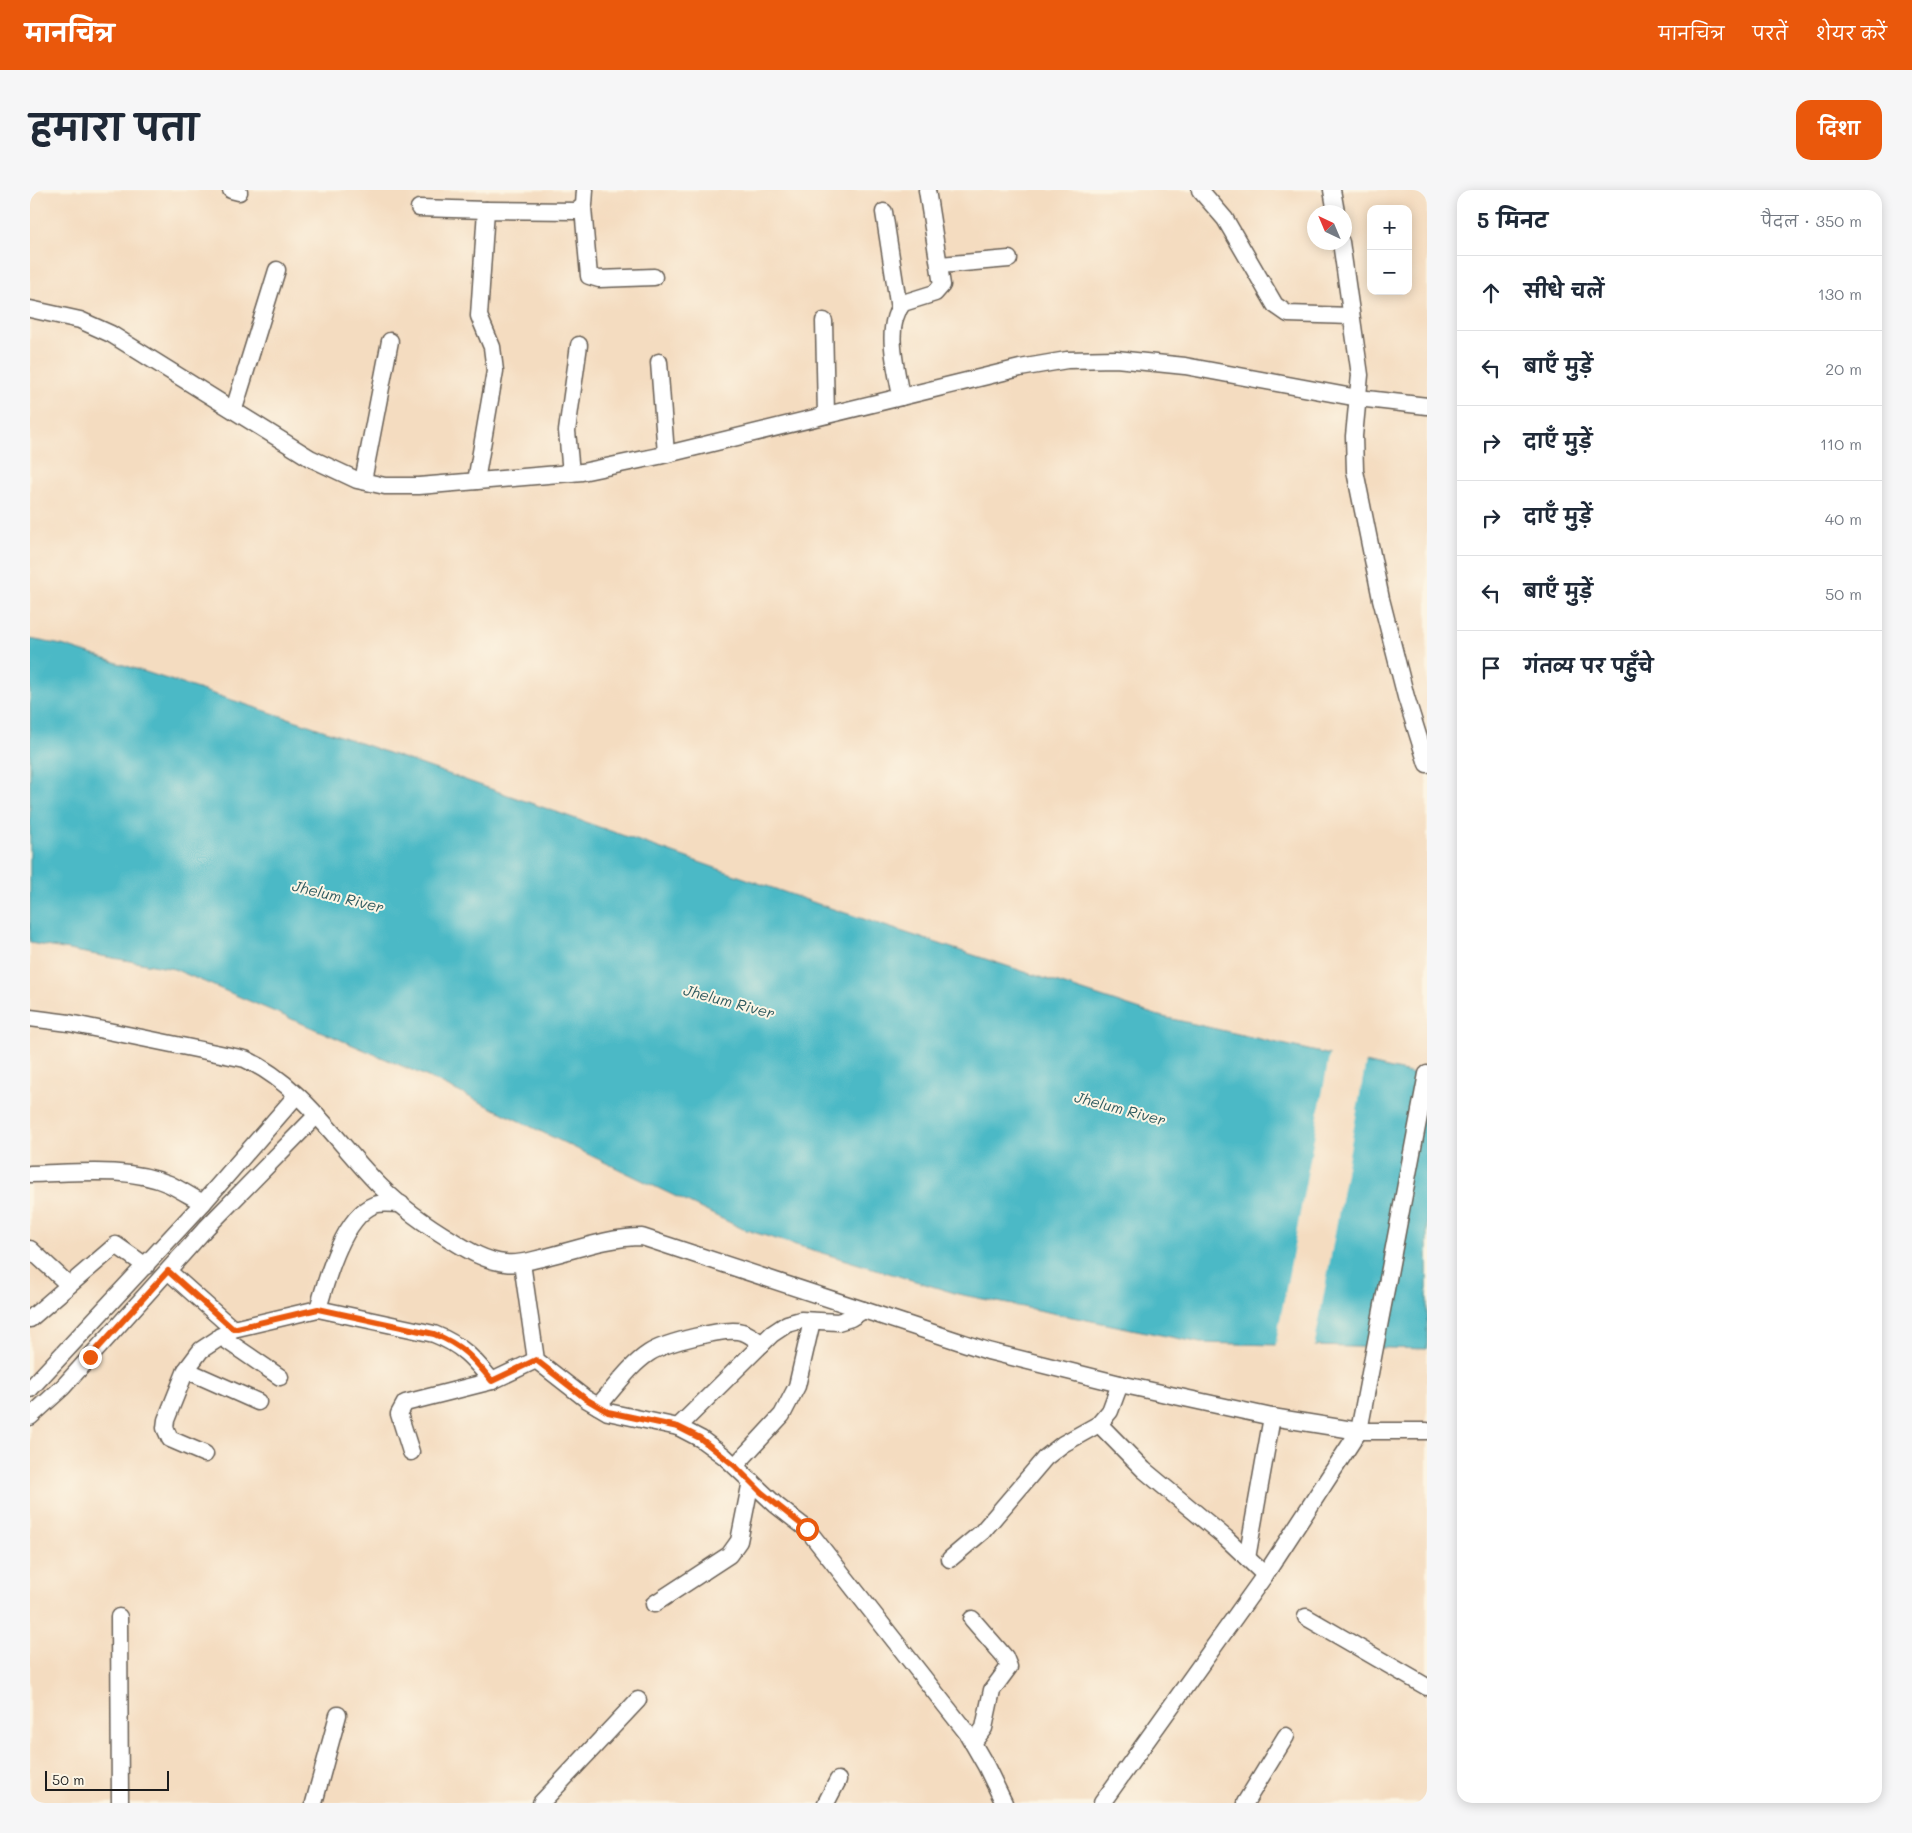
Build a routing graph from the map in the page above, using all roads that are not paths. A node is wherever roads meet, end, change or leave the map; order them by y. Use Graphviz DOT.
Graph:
graph roads {
  1 [pos="585,190"];
  2 [pos="1200,190"];
  3 [pos="1332,190"];
  4 [pos="933,191"];
  5 [pos="1335,205"];
  6 [pos="419,208"];
  7 [pos="583,208"];
  8 [pos="486,210"];
  9 [pos="884,212"];
  10 [pos="1342,250"];
  11 [pos="1009,259"];
  12 [pos="940,265"];
  13 [pos="277,270"];
  14 [pos="654,277"];
  15 [pos="899,309"];
  16 [pos="30,310"];
  17 [pos="1351,316"];
  18 [pos="824,321"];
  19 [pos="390,341"];
  20 [pos="579,345"];
  21 [pos="659,362"];
  22 [pos="901,397"];
  23 [pos="1358,398"];
  24 [pos="1427,406"];
  25 [pos="234,409"];
  26 [pos="826,415"];
  27 [pos="666,454"];
  28 [pos="571,473"];
  29 [pos="476,481"];
  30 [pos="363,482"];
  31 [pos="1427,764"];
  32 [pos="30,1018"];
  33 [pos="1427,1074"];
  34 [pos="306,1105"];
  35 [pos="30,1174"];
  36 [pos="203,1203"];
  37 [pos="401,1204"];
  38 [pos="30,1249"];
  39 [pos="522,1262"];
  40 [pos="146,1266"];
  41 [pos="168,1271"];
  42 [pos="69,1285"];
  43 [pos="318,1309"];
  44 [pos="864,1310"];
  45 [pos="30,1319"];
  46 [pos="812,1321"];
  47 [pos="226,1332"];
  48 [pos="762,1344"];
  49 [pos="82,1349"];
  50 [pos="536,1360"];
  51 [pos="186,1370"];
  52 [pos="280,1377"];
  53 [pos="492,1381"];
  54 [pos="1120,1384"];
  55 [pos="41,1390"];
  56 [pos="258,1402"];
  57 [pos="598,1406"];
  58 [pos="30,1417"];
  59 [pos="1272,1417"];
  60 [pos="1099,1424"];
  61 [pos="678,1427"];
  62 [pos="1427,1431"];
  63 [pos="1359,1432"];
  64 [pos="411,1452"];
  65 [pos="205,1454"];
  66 [pos="735,1466"];
  67 [pos="751,1481"];
  68 [pos="1247,1558"];
  69 [pos="950,1559"];
  70 [pos="1265,1575"];
  71 [pos="654,1604"];
  72 [pos="119,1617"];
  73 [pos="1306,1618"];
  74 [pos="972,1619"];
  75 [pos="1427,1687"];
  76 [pos="638,1700"];
  77 [pos="338,1715"];
  78 [pos="1286,1736"];
  79 [pos="974,1743"];
  80 [pos="838,1780"];
  81 [pos="1252,1800"];
  82 [pos="548,1801"];
  83 [pos="120,1803"];
  84 [pos="314,1803"];
  85 [pos="826,1803"];
  86 [pos="1004,1803"];
  87 [pos="1102,1803"];
  1 -- 7 [label="street"];
  2 -- 17 [label="street"];
  3 -- 5 [label="street"];
  4 -- 12 [label="street"];
  6 -- 8 [label="street"];
  7 -- 8 [label="street"];
  7 -- 14 [label="street"];
  8 -- 29 [label="street"];
  9 -- 15 [label="street"];
  10 -- 17 [label="street"];
  11 -- 12 [label="street"];
  12 -- 15 [label="street"];
  13 -- 25 [label="street"];
  15 -- 22 [label="street"];
  16 -- 25 [label="street"];
  17 -- 23 [label="street"];
  18 -- 26 [label="street"];
  19 -- 30 [label="street"];
  20 -- 28 [label="street"];
  21 -- 27 [label="street"];
  22 -- 23 [label="street"];
  22 -- 26 [label="street"];
  23 -- 24 [label="street"];
  23 -- 31 [label="street"];
  25 -- 30 [label="street"];
  26 -- 27 [label="street"];
  27 -- 28 [label="street"];
  28 -- 29 [label="street"];
  29 -- 30 [label="street"];
  32 -- 34 [label="street"];
  33 -- 63 [label="street"];
  34 -- 36 [label="street"];
  34 -- 37 [label="street"];
  34 -- 41 [label="street"];
  35 -- 36 [label="street"];
  36 -- 40 [label="street"];
  37 -- 39 [label="street"];
  37 -- 43 [label="street"];
  38 -- 42 [label="street"];
  39 -- 44 [label="street"];
  39 -- 50 [label="street"];
  40 -- 42 [label="street"];
  40 -- 49 [label="street"];
  41 -- 47 [label="street"];
  41 -- 49 [label="street"];
  42 -- 45 [label="street"];
  43 -- 47 [label="street"];
  43 -- 53 [label="street"];
  44 -- 46 [label="street"];
  44 -- 54 [label="street"];
  46 -- 48 [label="street"];
  46 -- 66 [label="street"];
  47 -- 51 [label="street"];
  47 -- 52 [label="street"];
  48 -- 57 [label="street"];
  48 -- 61 [label="street"];
  49 -- 55 [label="street"];
  50 -- 53 [label="street"];
  50 -- 57 [label="street"];
  51 -- 56 [label="street"];
  51 -- 65 [label="street"];
  53 -- 64 [label="street"];
  54 -- 59 [label="street"];
  54 -- 60 [label="street"];
  55 -- 58 [label="street"];
  57 -- 61 [label="street"];
  59 -- 63 [label="street"];
  59 -- 68 [label="street"];
  60 -- 68 [label="street"];
  60 -- 69 [label="street"];
  61 -- 66 [label="street"];
  62 -- 63 [label="street"];
  63 -- 70 [label="street"];
  66 -- 67 [label="street"];
  67 -- 71 [label="street"];
  67 -- 79 [label="street"];
  68 -- 70 [label="street"];
  70 -- 87 [label="street"];
  72 -- 83 [label="street"];
  73 -- 75 [label="street"];
  74 -- 79 [label="street"];
  76 -- 82 [label="street"];
  77 -- 84 [label="street"];
  78 -- 81 [label="street"];
  79 -- 86 [label="street"];
  80 -- 85 [label="street"];
}
